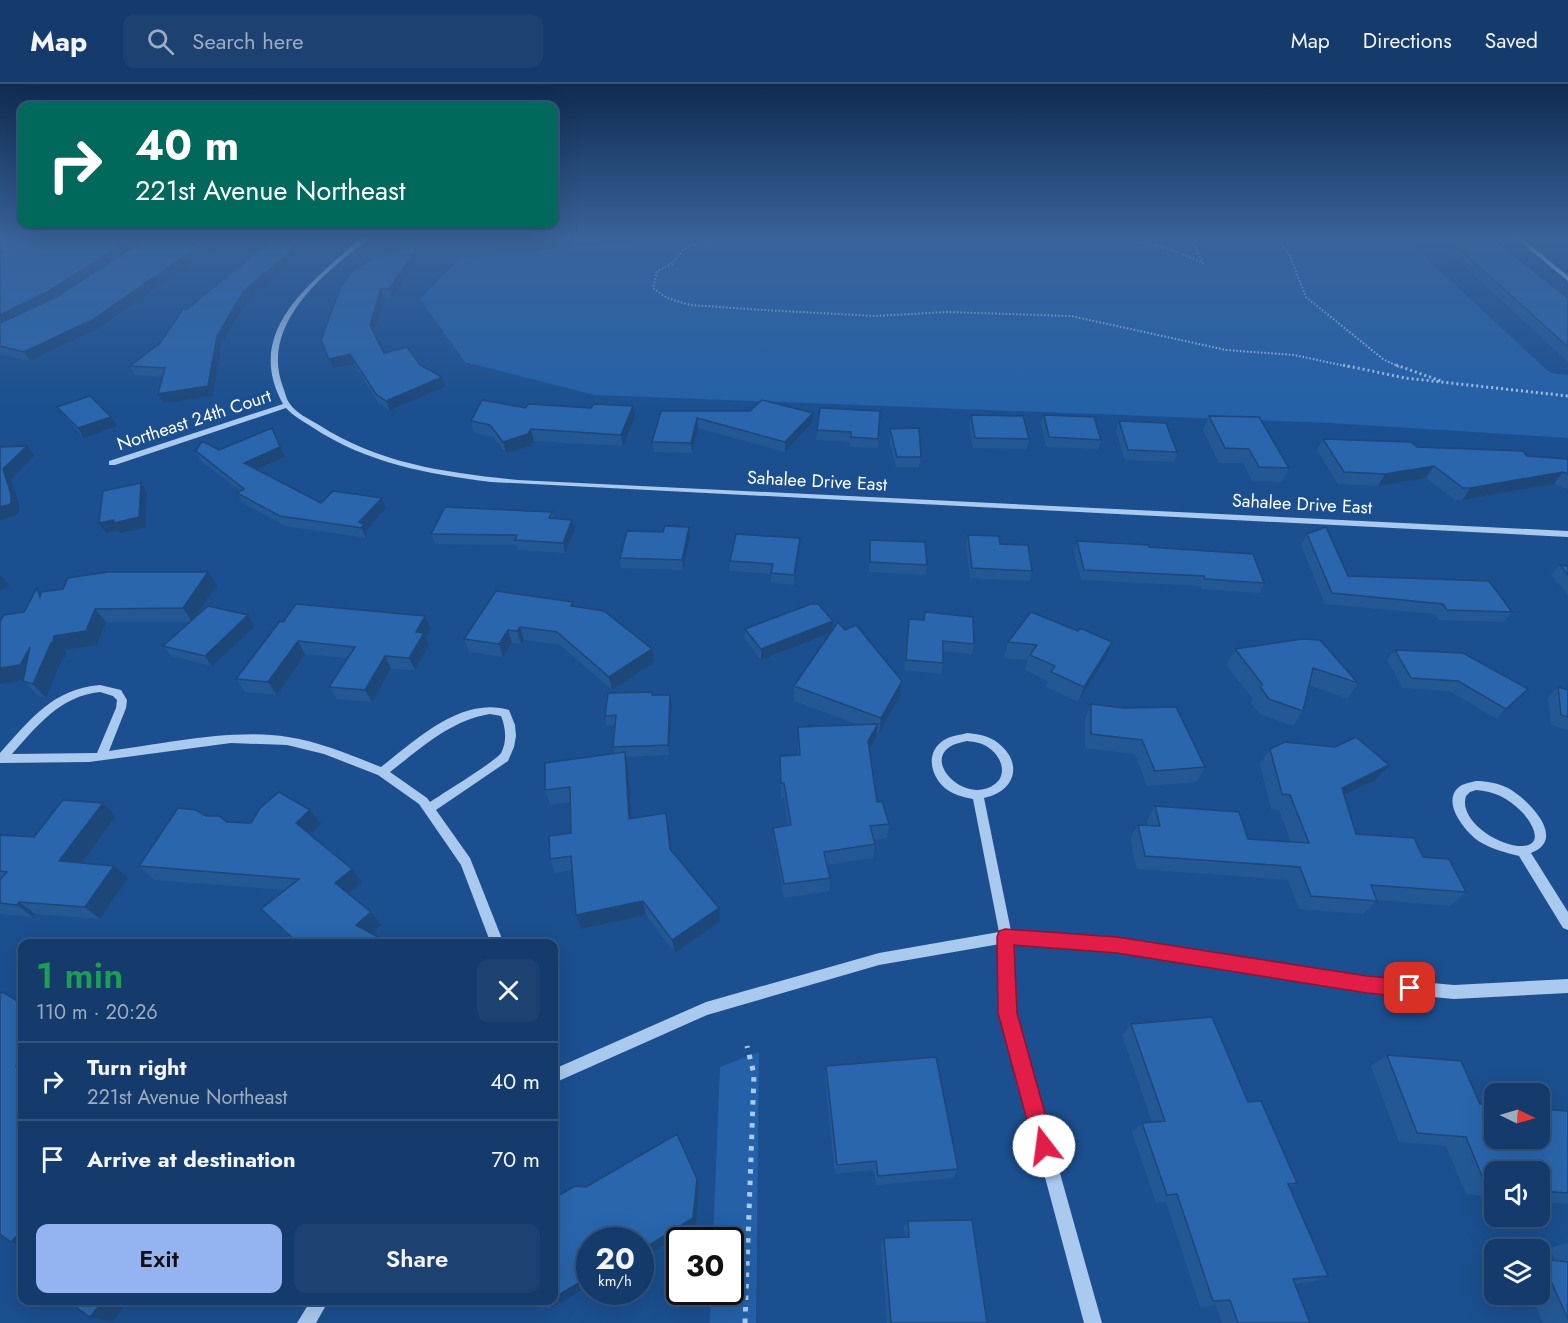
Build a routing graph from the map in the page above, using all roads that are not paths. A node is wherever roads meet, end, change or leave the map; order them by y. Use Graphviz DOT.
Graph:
graph roads {
  1 [pos="305,296"];
  2 [pos="287,405"];
  3 [pos="112,463"];
  4 [pos="1568,534"];
  5 [pos="101,756"];
  6 [pos="0,759"];
  7 [pos="382,772"];
  8 [pos="978,795"];
  9 [pos="428,809"];
  10 [pos="1523,851"];
  11 [pos="1568,924"];
  12 [pos="1005,937"];
  13 [pos="496,939"];
  14 [pos="1568,986"];
  15 [pos="558,1074"];
  16 [pos="318,1305"];
  17 [pos="306,1323"];
  18 [pos="1093,1323"];
  1 -- 2 [label="street"];
  2 -- 3 [label="street, Northeast 24th Court"];
  2 -- 4 [label="street, Sahalee Drive East"];
  5 -- 6 [label="street"];
  5 -- 6 [label="street"];
  5 -- 7 [label="street"];
  7 -- 9 [label="street"];
  7 -- 9 [label="street"];
  8 -- 8 [label="street"];
  8 -- 12 [label="street"];
  9 -- 13 [label="street"];
  10 -- 10 [label="street"];
  10 -- 11 [label="street"];
  12 -- 14 [label="street"];
  12 -- 15 [label="street"];
  12 -- 18 [label="street"];
  16 -- 17 [label="street"];
}
